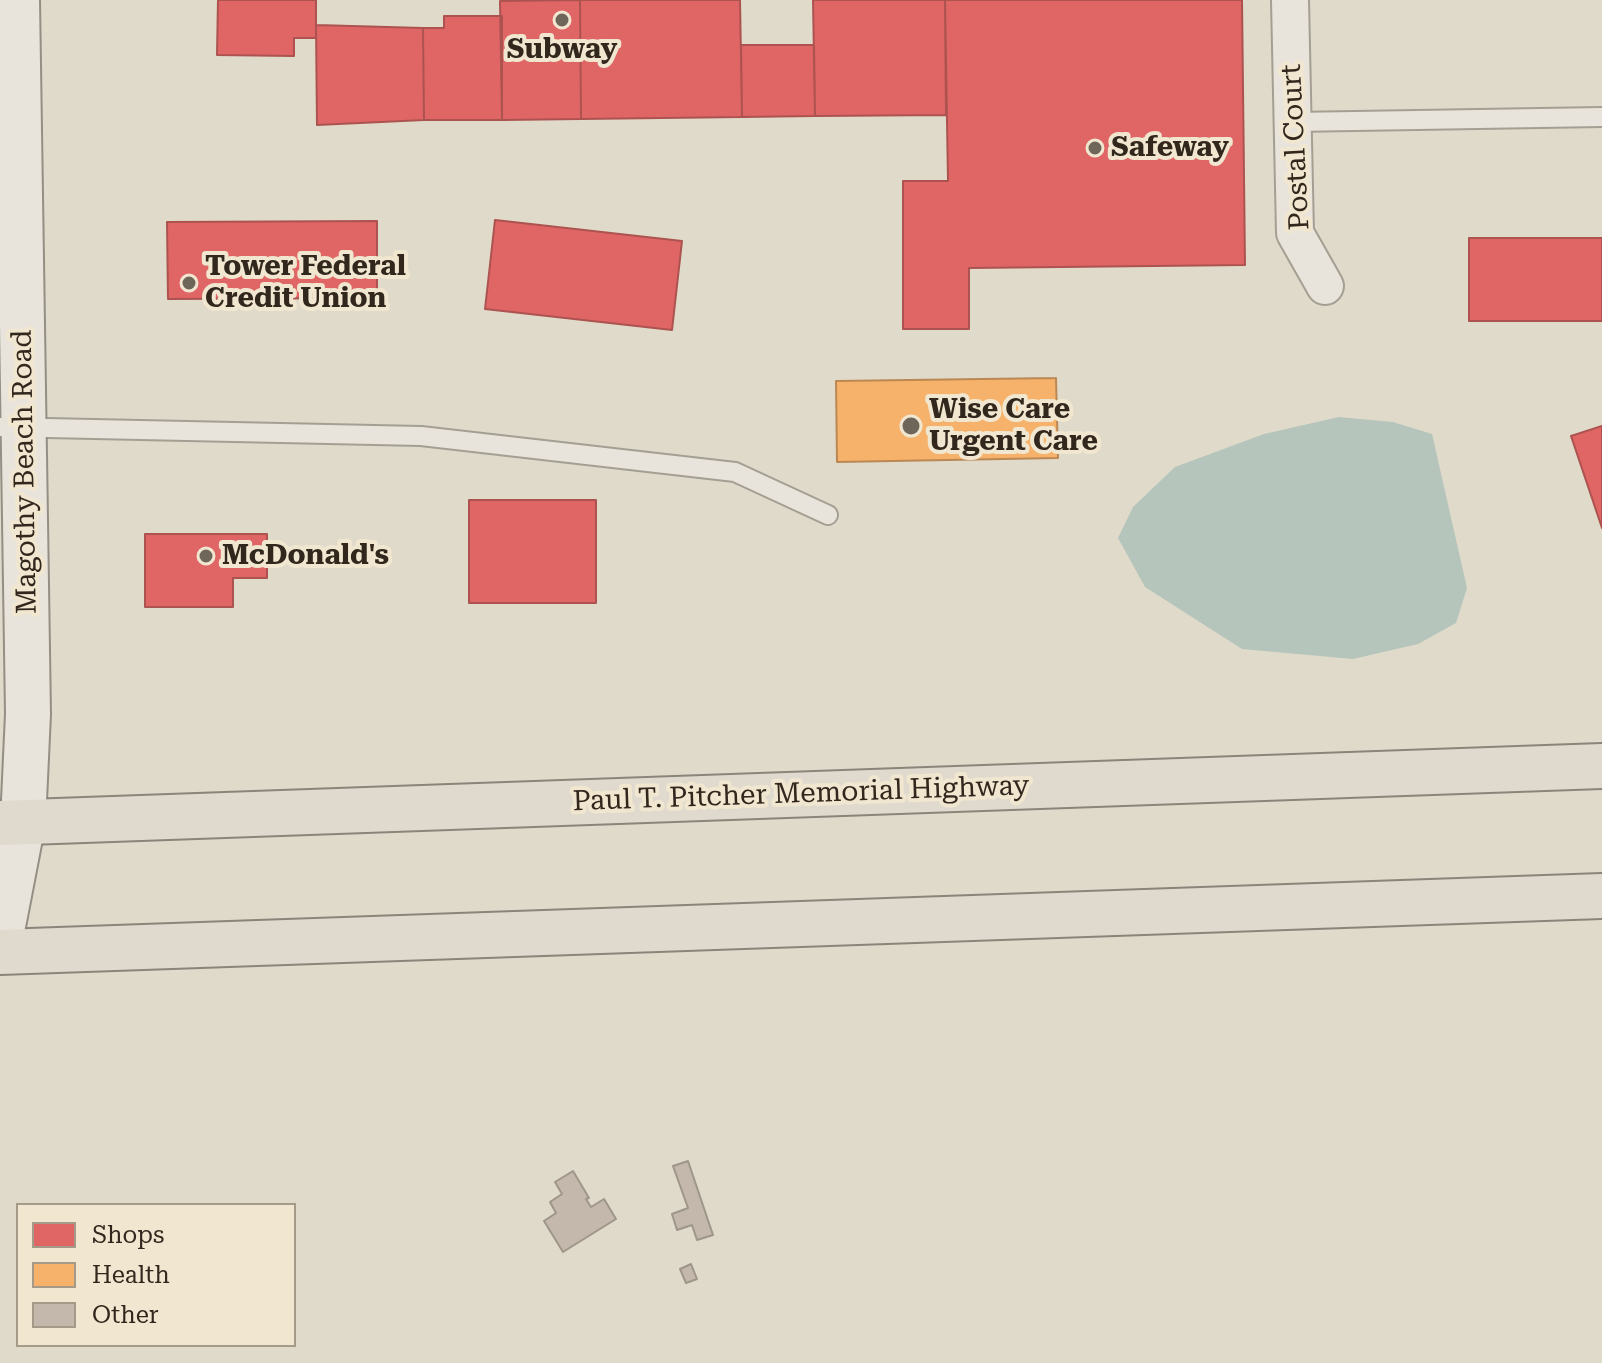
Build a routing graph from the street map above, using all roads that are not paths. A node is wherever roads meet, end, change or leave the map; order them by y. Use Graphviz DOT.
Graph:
graph roads {
  1 [pos="17,0"];
  2 [pos="1290,0"];
  3 [pos="1602,117"];
  4 [pos="1293,122"];
  5 [pos="1325,286"];
  6 [pos="13,428"];
  7 [pos="828,515"];
  8 [pos="14,714"];
  9 [pos="1602,766"];
  10 [pos="12,822"];
  11 [pos="1602,896"];
  12 [pos="0,941"];
  13 [pos="0,952"];
  1 -- 6 [label="street, Magothy Beach Road"];
  2 -- 4 [label="street, Postal Court"];
  3 -- 4 [label="lane"];
  4 -- 5 [label="street, Postal Court"];
  6 -- 7 [label="lane"];
  6 -- 8 [label="street, Magothy Beach Road"];
  8 -- 10 [label="street, Magothy Beach Road"];
  9 -- 10 [label="main road, Paul T. Pitcher Memorial Highway"];
  10 -- 12 [label="street, Magothy Beach Road"];
  11 -- 13 [label="main road"];
}
